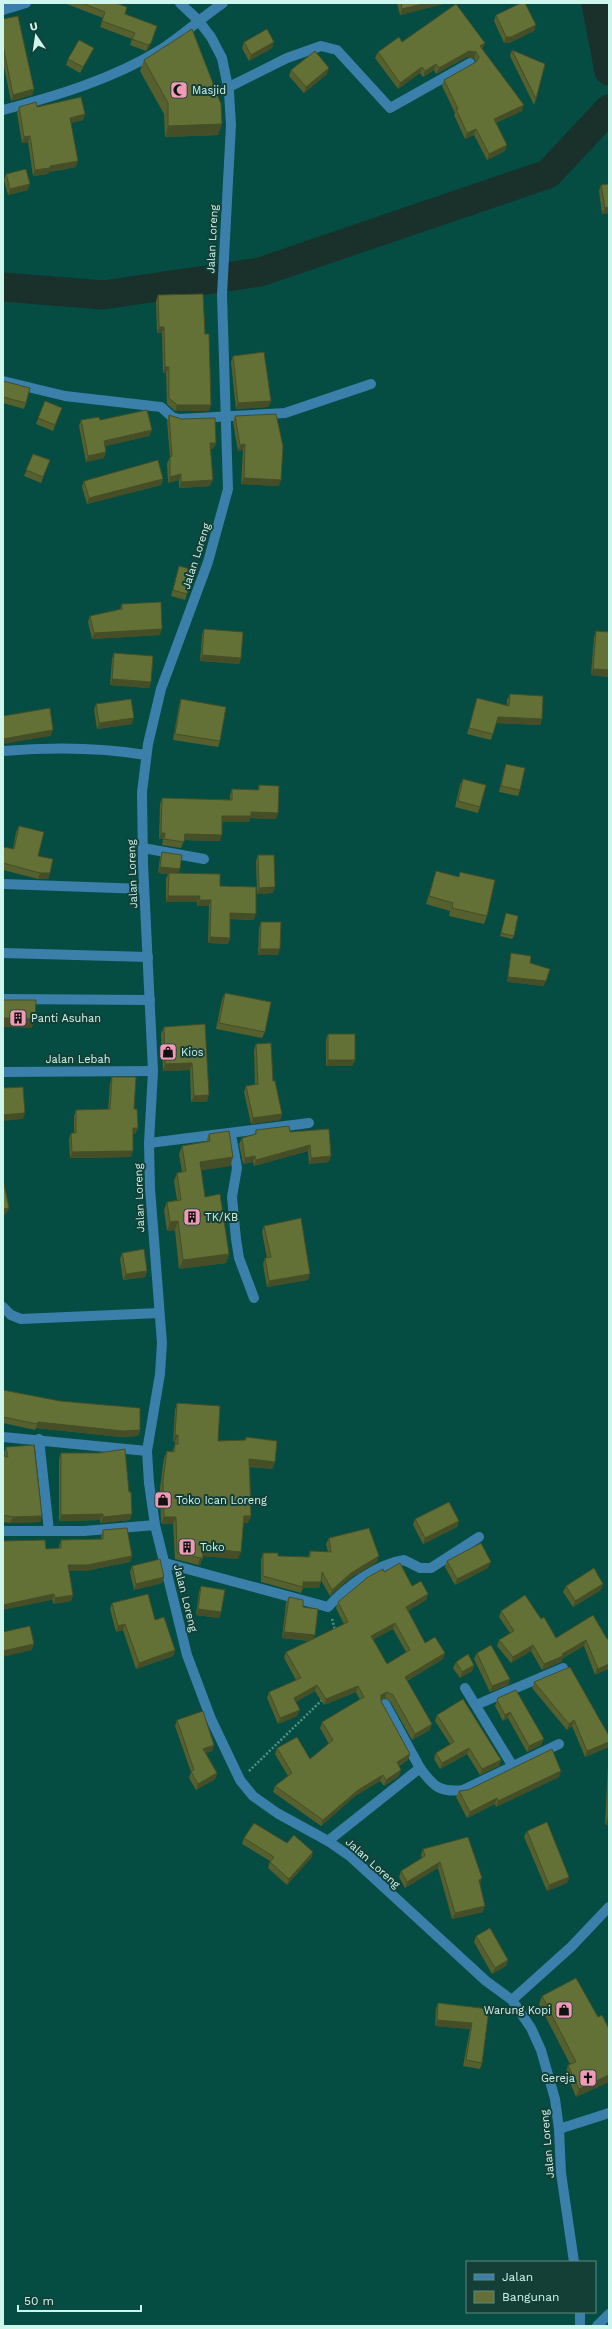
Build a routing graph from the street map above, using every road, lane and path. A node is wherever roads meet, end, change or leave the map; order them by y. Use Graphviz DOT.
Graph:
graph roads {
  1 [pos="26,3"];
  2 [pos="180,3"];
  3 [pos="223,3"];
  4 [pos="3,10"];
  5 [pos="198,20"];
  6 [pos="470,63"];
  7 [pos="229,87"];
  8 [pos="3,110"];
  9 [pos="3,381"];
  10 [pos="371,384"];
  11 [pos="226,415"];
  12 [pos="3,751"];
  13 [pos="146,755"];
  14 [pos="143,848"];
  15 [pos="204,859"];
  16 [pos="3,884"];
  17 [pos="144,889"];
  18 [pos="3,953"];
  19 [pos="148,957"];
  20 [pos="3,999"];
  21 [pos="150,1000"];
  22 [pos="154,1071"];
  23 [pos="3,1072"];
  24 [pos="309,1124"];
  25 [pos="231,1134"];
  26 [pos="149,1143"];
  27 [pos="254,1298"];
  28 [pos="3,1307"];
  29 [pos="159,1313"];
  30 [pos="3,1437"];
  31 [pos="39,1439"];
  32 [pos="147,1451"];
  33 [pos="155,1525"];
  34 [pos="3,1531"];
  35 [pos="49,1531"];
  36 [pos="479,1537"];
  37 [pos="165,1563"];
  38 [pos="563,1668"];
  39 [pos="465,1688"];
  40 [pos="328,1694"];
  41 [pos="385,1704"];
  42 [pos="476,1705"];
  43 [pos="560,1744"];
  44 [pos="512,1765"];
  45 [pos="420,1768"];
  46 [pos="240,1780"];
  47 [pos="328,1841"];
  48 [pos="609,1907"];
  49 [pos="512,2000"];
  50 [pos="609,2113"];
  51 [pos="559,2129"];
  52 [pos="574,2261"];
  53 [pos="580,2313"];
  54 [pos="609,2314"];
  55 [pos="580,2326"];
  56 [pos="597,2326"];
  1 -- 4 [label="street"];
  2 -- 5 [label="street, Jalan Loreng"];
  3 -- 5 [label="street"];
  5 -- 7 [label="street, Jalan Loreng"];
  5 -- 8 [label="street"];
  6 -- 7 [label="street"];
  7 -- 11 [label="street, Jalan Loreng"];
  9 -- 11 [label="street"];
  10 -- 11 [label="street"];
  11 -- 13 [label="street, Jalan Loreng"];
  12 -- 13 [label="street"];
  13 -- 14 [label="street, Jalan Loreng"];
  14 -- 15 [label="street"];
  14 -- 17 [label="street, Jalan Loreng"];
  16 -- 17 [label="street"];
  17 -- 19 [label="street, Jalan Loreng"];
  18 -- 19 [label="street"];
  19 -- 21 [label="street, Jalan Loreng"];
  20 -- 21 [label="street"];
  21 -- 22 [label="street, Jalan Loreng"];
  22 -- 23 [label="street, Jalan Lebah"];
  22 -- 26 [label="street, Jalan Loreng"];
  24 -- 25 [label="street"];
  25 -- 26 [label="street"];
  25 -- 27 [label="street"];
  26 -- 29 [label="street, Jalan Loreng"];
  28 -- 29 [label="street"];
  29 -- 32 [label="street, Jalan Loreng"];
  30 -- 31 [label="street"];
  31 -- 32 [label="street"];
  31 -- 35 [label="street"];
  32 -- 33 [label="street, Jalan Loreng"];
  33 -- 35 [label="street"];
  33 -- 37 [label="street, Jalan Loreng"];
  34 -- 35 [label="street"];
  36 -- 37 [label="street"];
  37 -- 46 [label="street, Jalan Loreng"];
  38 -- 42 [label="street"];
  39 -- 42 [label="street"];
  40 -- 46 [label="path"];
  41 -- 45 [label="street"];
  42 -- 44 [label="street"];
  43 -- 44 [label="street"];
  44 -- 45 [label="street"];
  45 -- 47 [label="street"];
  46 -- 47 [label="street, Jalan Loreng"];
  47 -- 49 [label="street, Jalan Loreng"];
  48 -- 49 [label="street"];
  49 -- 51 [label="street, Jalan Loreng"];
  50 -- 51 [label="street"];
  51 -- 52 [label="street, Jalan Loreng"];
  53 -- 55 [label="street"];
  54 -- 56 [label="street"];
}
